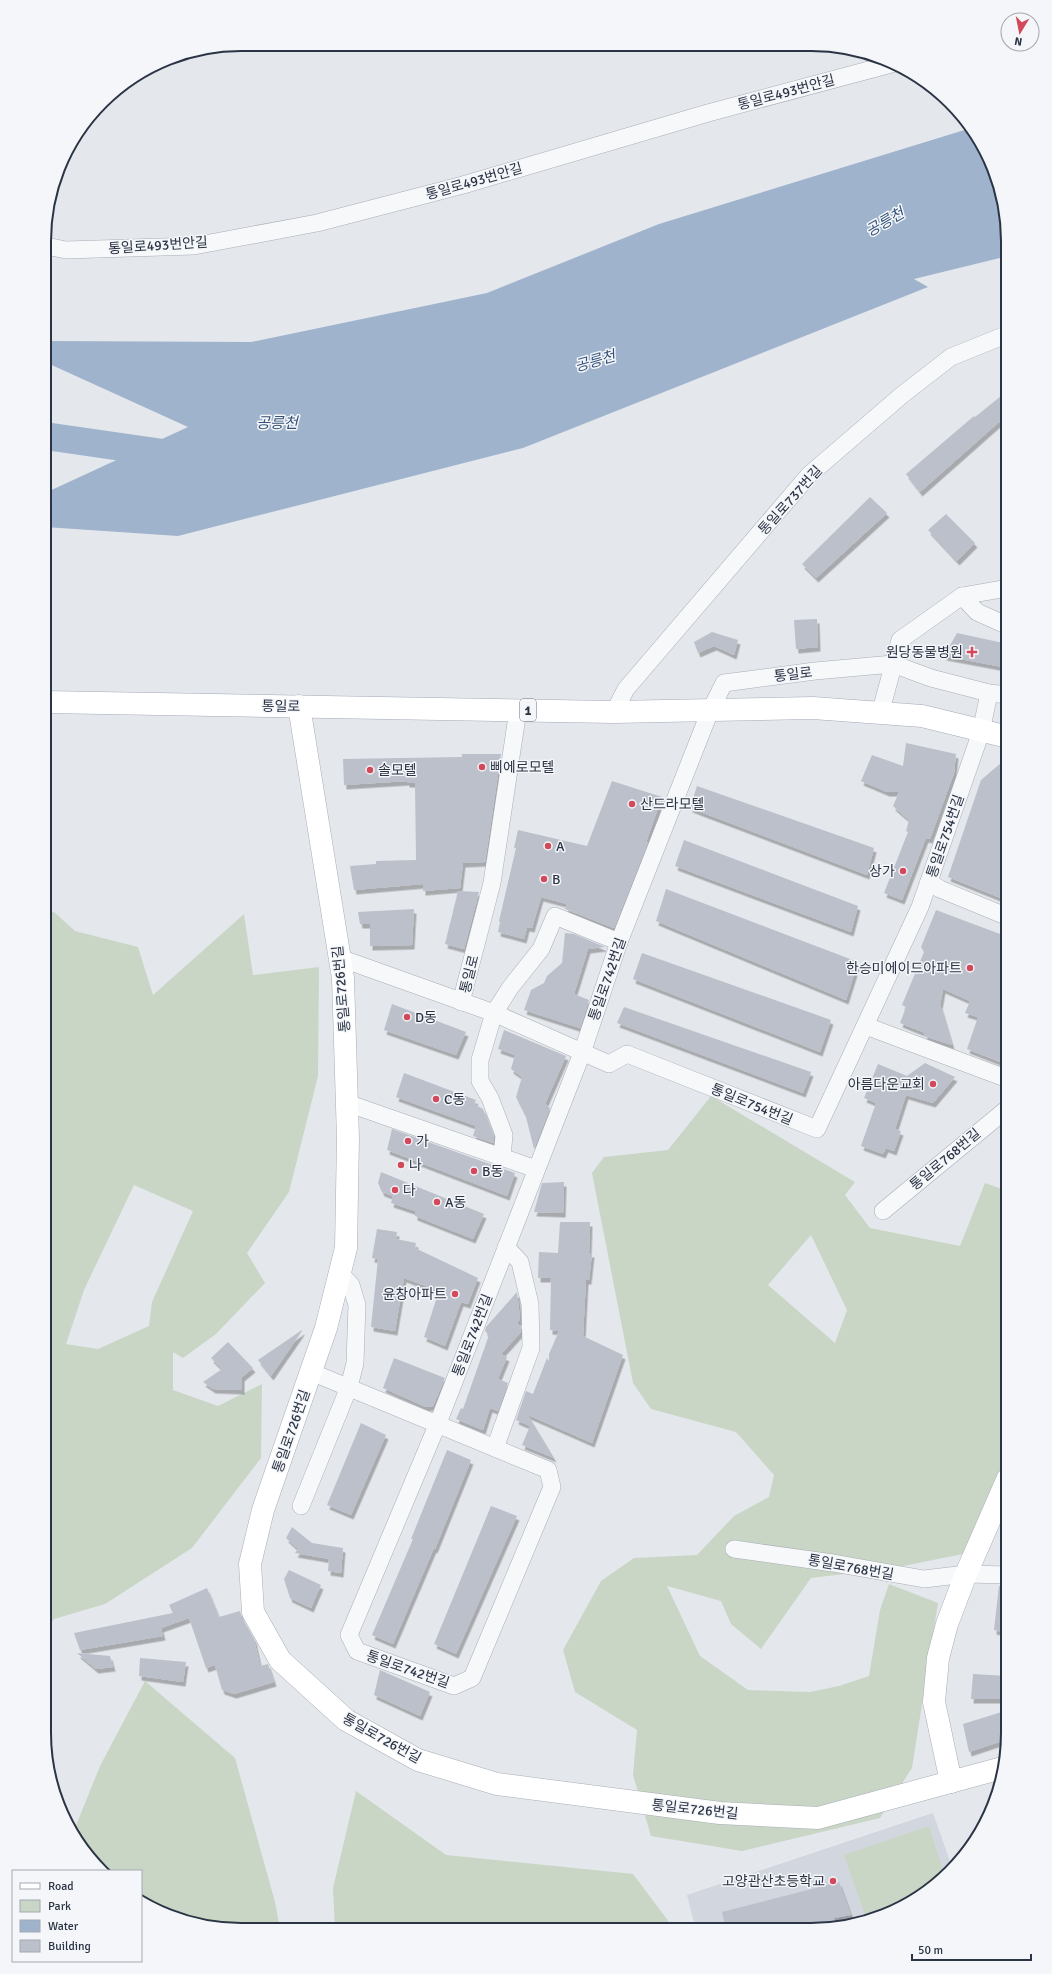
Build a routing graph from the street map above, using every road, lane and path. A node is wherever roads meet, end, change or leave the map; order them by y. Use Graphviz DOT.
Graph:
graph roads {
  1 [pos="885,66"];
  2 [pos="51,247"];
  3 [pos="1001,337"];
  4 [pos="1001,589"];
  5 [pos="962,596"];
  6 [pos="1001,623"];
  7 [pos="893,664"];
  8 [pos="989,693"];
  9 [pos="1001,694"];
  10 [pos="51,702"];
  11 [pos="298,706"];
  12 [pos="518,710"];
  13 [pos="710,711"];
  14 [pos="614,712"];
  15 [pos="880,714"];
  16 [pos="981,732"];
  17 [pos="1001,736"];
  18 [pos="929,882"];
  19 [pos="1001,914"];
  20 [pos="619,942"];
  21 [pos="340,958"];
  22 [pos="462,1002"];
  23 [pos="494,1013"];
  24 [pos="866,1026"];
  25 [pos="582,1053"];
  26 [pos="1001,1076"];
  27 [pos="347,1103"];
  28 [pos="1001,1114"];
  29 [pos="502,1157"];
  30 [pos="536,1169"];
  31 [pos="883,1211"];
  32 [pos="506,1247"];
  33 [pos="340,1274"];
  34 [pos="311,1372"];
  35 [pos="349,1388"];
  36 [pos="438,1423"];
  37 [pos="495,1448"];
  38 [pos="1001,1494"];
  39 [pos="301,1506"];
  40 [pos="734,1549"];
  41 [pos="966,1574"];
  42 [pos="1001,1575"];
  43 [pos="997,1769"];
  44 [pos="950,1782"];
  1 -- 2 [label="street, 통일로493번안길"];
  3 -- 14 [label="street, 통일로737번길"];
  4 -- 5 [label="street"];
  5 -- 6 [label="street"];
  5 -- 7 [label="street"];
  7 -- 8 [label="street, 통일로"];
  7 -- 13 [label="street, 통일로"];
  7 -- 15 [label="street"];
  8 -- 9 [label="street, 통일로"];
  8 -- 16 [label="street, 통일로754번길"];
  10 -- 11 [label="street, 통일로 / 1"];
  11 -- 12 [label="street, 통일로 / 1"];
  11 -- 21 [label="street, 통일로726번길"];
  12 -- 14 [label="street, 통일로 / 1"];
  12 -- 22 [label="street, 통일로"];
  13 -- 14 [label="street, 통일로 / 1"];
  13 -- 15 [label="street, 통일로 / 1"];
  13 -- 20 [label="street, 통일로742번길"];
  15 -- 16 [label="street, 통일로 / 1"];
  16 -- 17 [label="street, 통일로 / 1"];
  16 -- 18 [label="street, 통일로754번길"];
  18 -- 19 [label="street"];
  18 -- 24 [label="street, 통일로754번길"];
  20 -- 23 [label="street"];
  20 -- 25 [label="street, 통일로742번길"];
  21 -- 22 [label="street"];
  21 -- 27 [label="street, 통일로726번길"];
  22 -- 23 [label="street"];
  23 -- 25 [label="street"];
  23 -- 29 [label="street"];
  24 -- 25 [label="street, 통일로754번길"];
  24 -- 26 [label="street"];
  25 -- 30 [label="street, 통일로742번길"];
  27 -- 29 [label="street"];
  27 -- 33 [label="street, 통일로726번길"];
  28 -- 31 [label="street, 통일로768번길"];
  29 -- 30 [label="street"];
  30 -- 32 [label="street, 통일로742번길"];
  32 -- 36 [label="street, 통일로742번길"];
  32 -- 37 [label="street"];
  33 -- 34 [label="street, 통일로726번길"];
  33 -- 35 [label="street"];
  34 -- 35 [label="street"];
  34 -- 44 [label="street, 통일로726번길"];
  35 -- 36 [label="street"];
  35 -- 39 [label="street"];
  36 -- 37 [label="street, 통일로742번길"];
  36 -- 37 [label="street, 통일로742번길"];
  38 -- 41 [label="street"];
  40 -- 41 [label="street, 통일로768번길"];
  41 -- 42 [label="street, 통일로768번길"];
  41 -- 44 [label="street"];
  43 -- 44 [label="street, 통일로726번길"];
}
